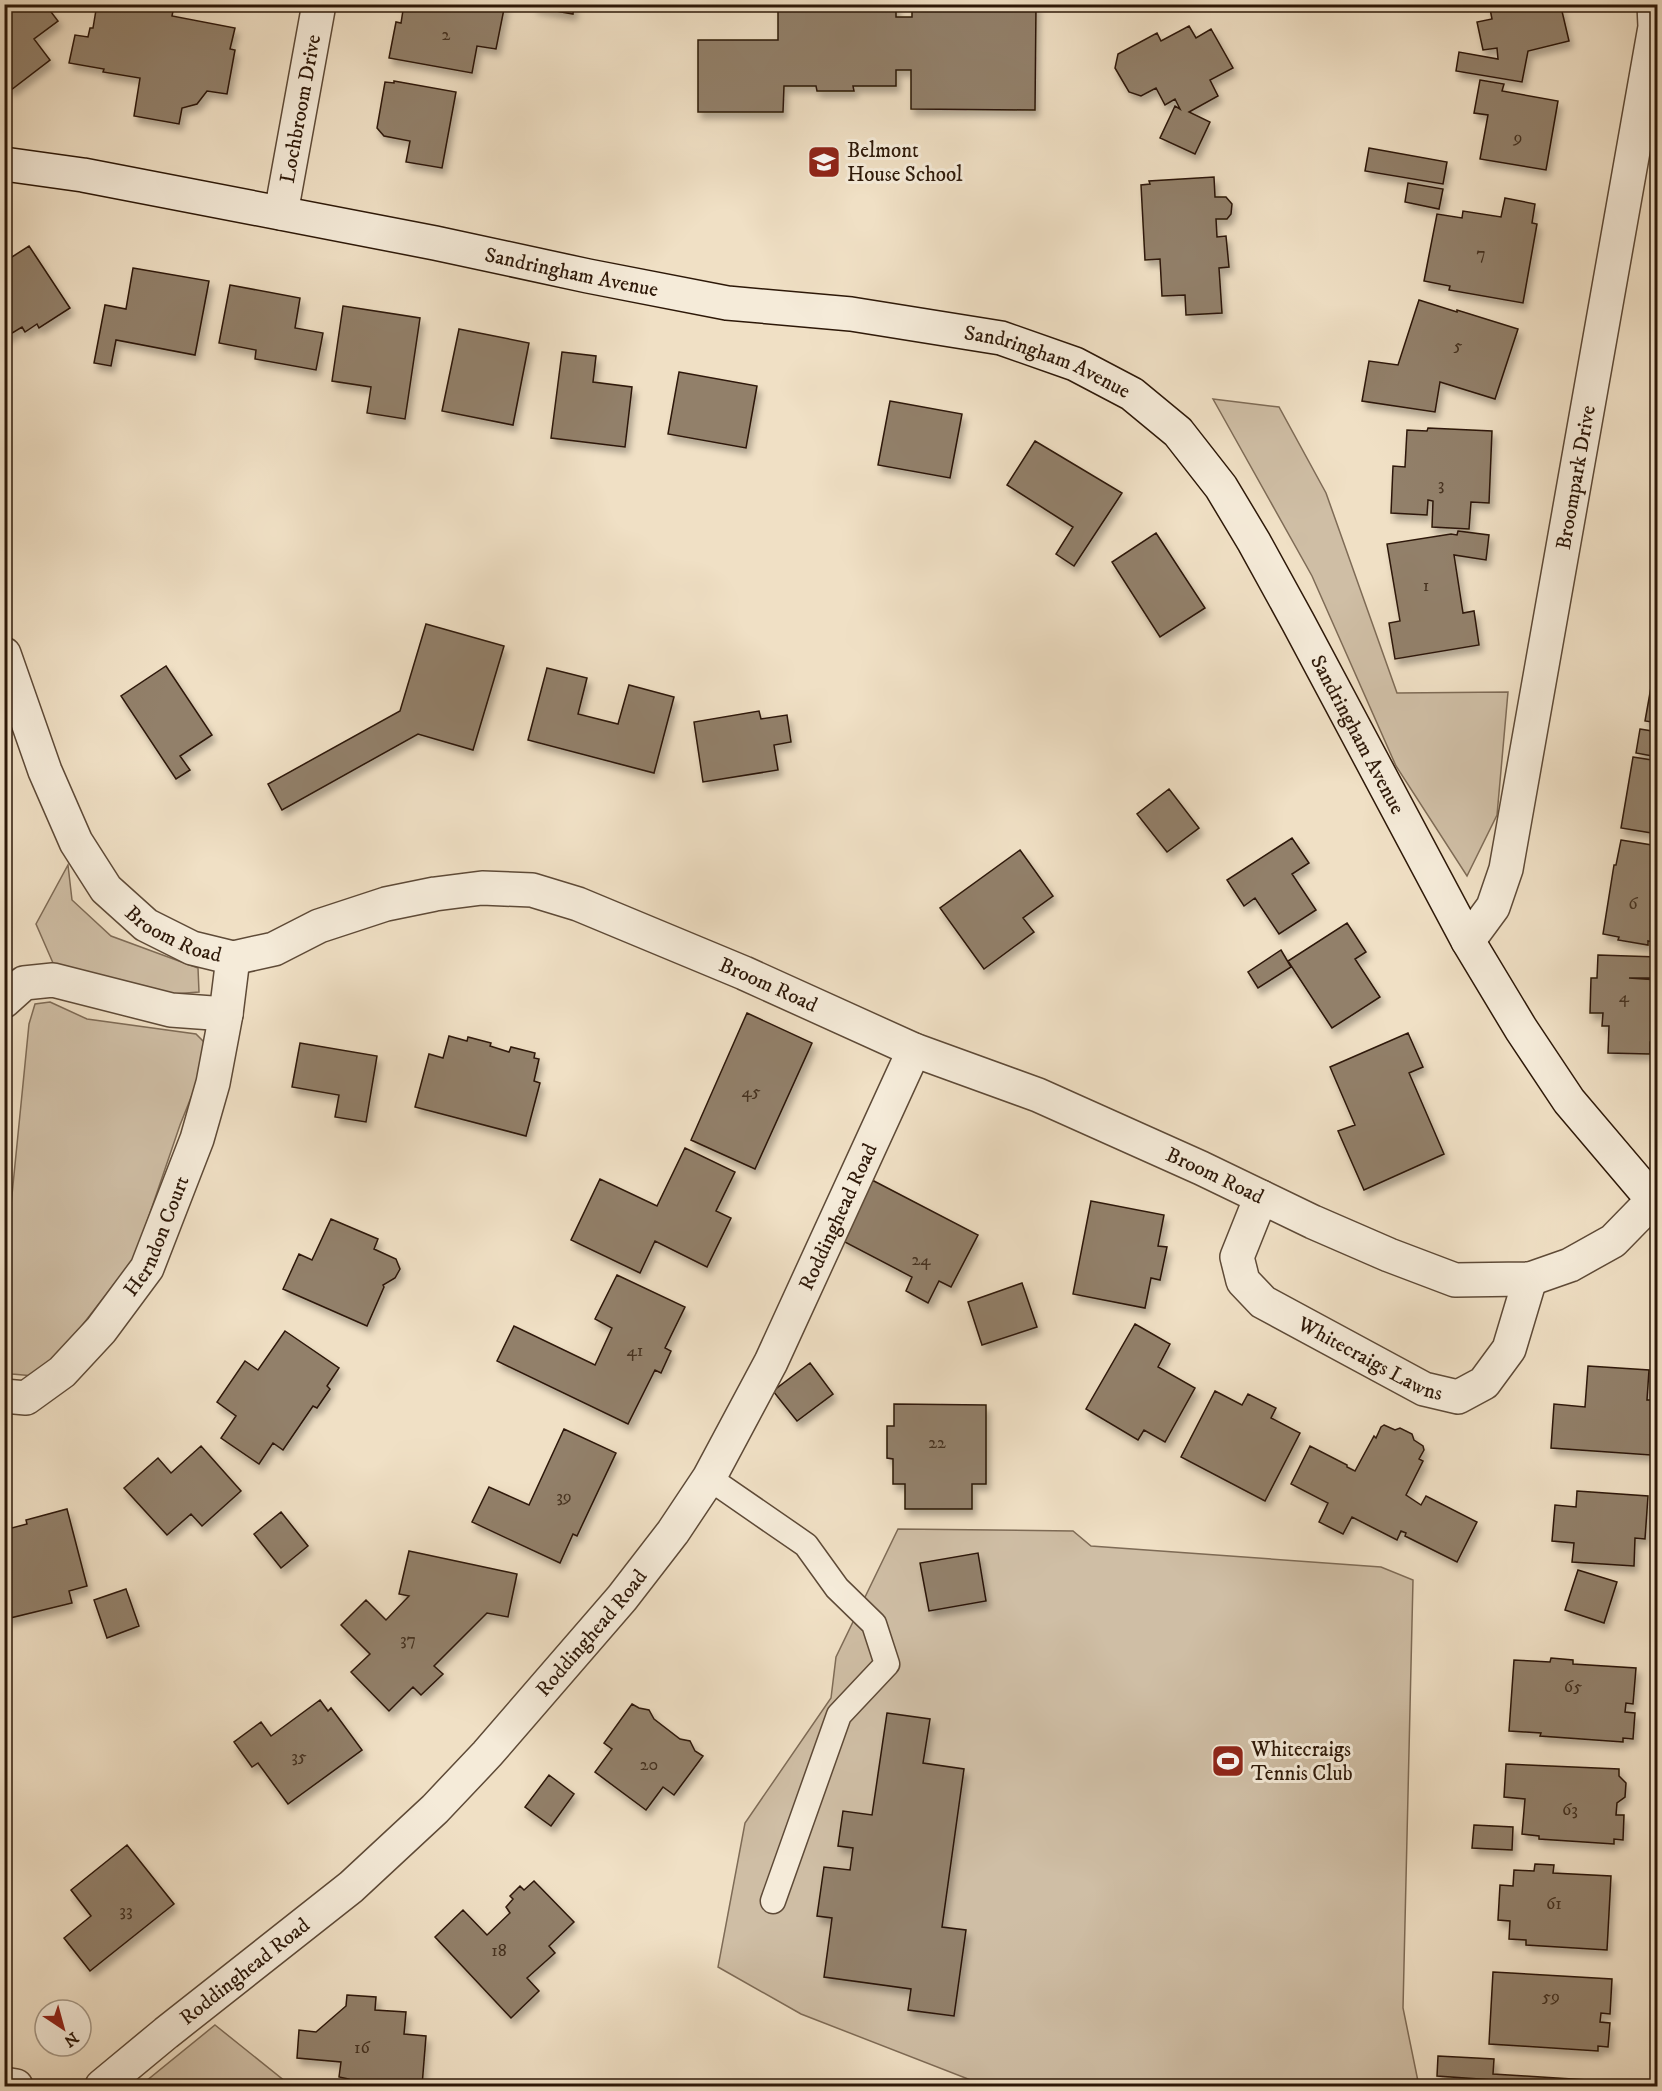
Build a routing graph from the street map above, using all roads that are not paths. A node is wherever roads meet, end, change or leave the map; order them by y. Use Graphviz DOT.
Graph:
graph roads {
  1 [pos="319,4"];
  2 [pos="1654,4"];
  3 [pos="4,164"];
  4 [pos="281,213"];
  5 [pos="4,654"];
  6 [pos="1468,941"];
  7 [pos="233,958"];
  8 [pos="12,986"];
  9 [pos="226,1014"];
  10 [pos="914,1050"];
  11 [pos="1261,1197"];
  12 [pos="1655,1201"];
  13 [pos="1530,1279"];
  14 [pos="4,1396"];
  15 [pos="709,1478"];
  16 [pos="773,1901"];
  17 [pos="4,2084"];
  18 [pos="16,2086"];
  19 [pos="102,2086"];
  1 -- 4 [label="street, Lochbroom Drive"];
  2 -- 6 [label="street, Broompark Drive"];
  3 -- 4 [label="street, Sandringham Avenue"];
  4 -- 6 [label="street, Sandringham Avenue"];
  5 -- 7 [label="street, Broom Road"];
  6 -- 12 [label="street, Sandringham Avenue"];
  7 -- 9 [label="street, Herndon Court"];
  7 -- 10 [label="street, Broom Road"];
  8 -- 9 [label="street"];
  9 -- 14 [label="street, Herndon Court"];
  10 -- 11 [label="street, Broom Road"];
  10 -- 15 [label="street, Roddinghead Road"];
  11 -- 13 [label="street, Broom Road"];
  11 -- 13 [label="street, Whitecraigs Lawns"];
  12 -- 13 [label="street, Broom Road"];
  15 -- 16 [label="lane"];
  15 -- 19 [label="street, Roddinghead Road"];
  17 -- 18 [label="street"];
}
